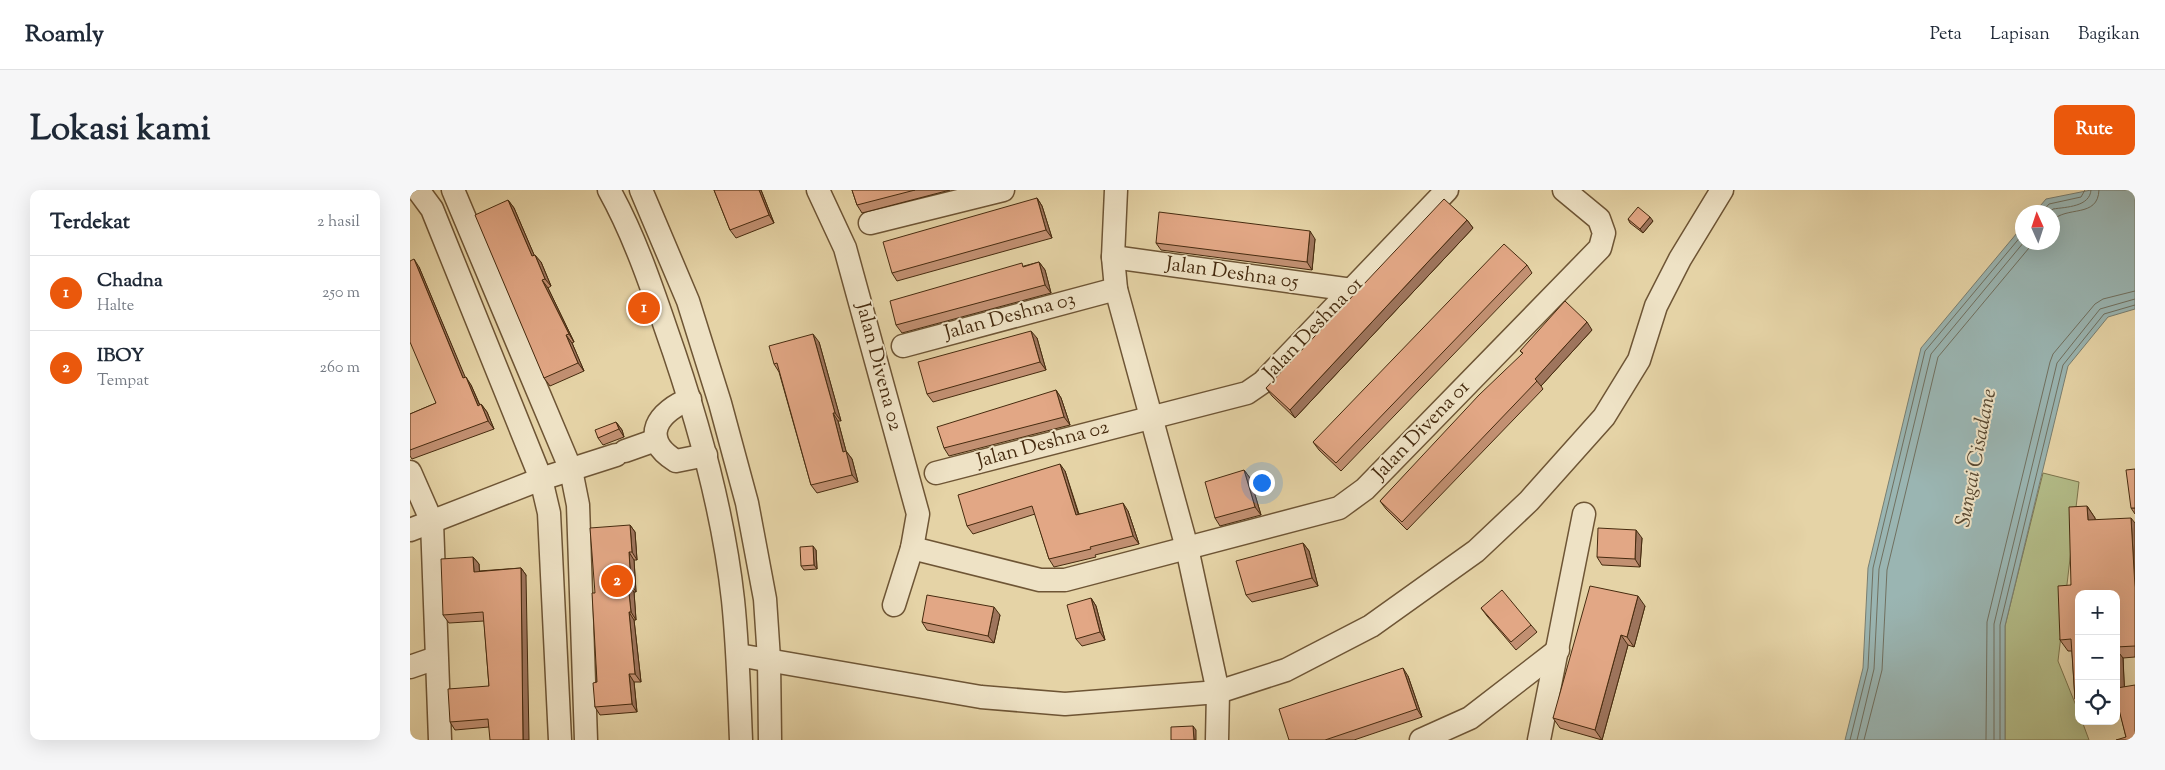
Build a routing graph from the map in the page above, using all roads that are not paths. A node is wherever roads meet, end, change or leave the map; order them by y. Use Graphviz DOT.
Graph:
graph roads {
  1 [pos="418,190"];
  2 [pos="608,190"];
  3 [pos="641,190"];
  4 [pos="818,190"];
  5 [pos="1003,190"];
  6 [pos="1116,190"];
  7 [pos="1447,190"];
  8 [pos="1564,190"];
  9 [pos="1722,190"];
  10 [pos="455,192"];
  11 [pos="432,209"];
  12 [pos="870,223"];
  13 [pos="1113,257"];
  14 [pos="1116,288"];
  15 [pos="1352,290"];
  16 [pos="904,346"];
  17 [pos="690,399"];
  18 [pos="1150,418"];
  19 [pos="656,440"];
  20 [pos="706,455"];
  21 [pos="571,470"];
  22 [pos="410,472"];
  23 [pos="936,473"];
  24 [pos="542,480"];
  25 [pos="1584,514"];
  26 [pos="432,522"];
  27 [pos="410,530"];
  28 [pos="912,548"];
  29 [pos="1187,548"];
  30 [pos="894,605"];
  31 [pos="1558,650"];
  32 [pos="738,655"];
  33 [pos="436,658"];
  34 [pos="769,659"];
  35 [pos="410,667"];
  36 [pos="1218,692"];
  37 [pos="440,740"];
  38 [pos="560,740"];
  39 [pos="586,740"];
  40 [pos="741,740"];
  41 [pos="770,740"];
  42 [pos="1217,740"];
  43 [pos="1421,740"];
  44 [pos="1539,740"];
  1 -- 11 [label="street"];
  2 -- 17 [label="street"];
  3 -- 34 [label="street"];
  4 -- 28 [label="street, Jalan Divena 02"];
  5 -- 12 [label="street"];
  6 -- 13 [label="street"];
  7 -- 15 [label="street, Jalan Deshna 01"];
  8 -- 29 [label="street, Jalan Divena 01"];
  9 -- 36 [label="street"];
  10 -- 11 [label="street"];
  10 -- 21 [label="street"];
  11 -- 24 [label="street"];
  13 -- 14 [label="street"];
  13 -- 15 [label="street, Jalan Deshna 05"];
  14 -- 16 [label="street, Jalan Deshna 03"];
  14 -- 18 [label="street"];
  15 -- 18 [label="street, Jalan Deshna 01"];
  17 -- 19 [label="street"];
  17 -- 20 [label="street"];
  18 -- 23 [label="street, Jalan Deshna 02"];
  18 -- 29 [label="street"];
  19 -- 20 [label="street"];
  19 -- 21 [label="street"];
  20 -- 32 [label="street"];
  21 -- 24 [label="street"];
  21 -- 39 [label="street"];
  22 -- 26 [label="street"];
  24 -- 26 [label="street"];
  24 -- 38 [label="street"];
  25 -- 31 [label="street"];
  26 -- 27 [label="street"];
  26 -- 33 [label="street"];
  28 -- 29 [label="street"];
  28 -- 30 [label="street, Jalan Divena 02"];
  29 -- 36 [label="street"];
  31 -- 43 [label="street"];
  31 -- 44 [label="street"];
  32 -- 34 [label="street"];
  32 -- 40 [label="street"];
  33 -- 35 [label="street"];
  33 -- 37 [label="street"];
  34 -- 36 [label="street"];
  34 -- 41 [label="street"];
  36 -- 42 [label="street"];
}
